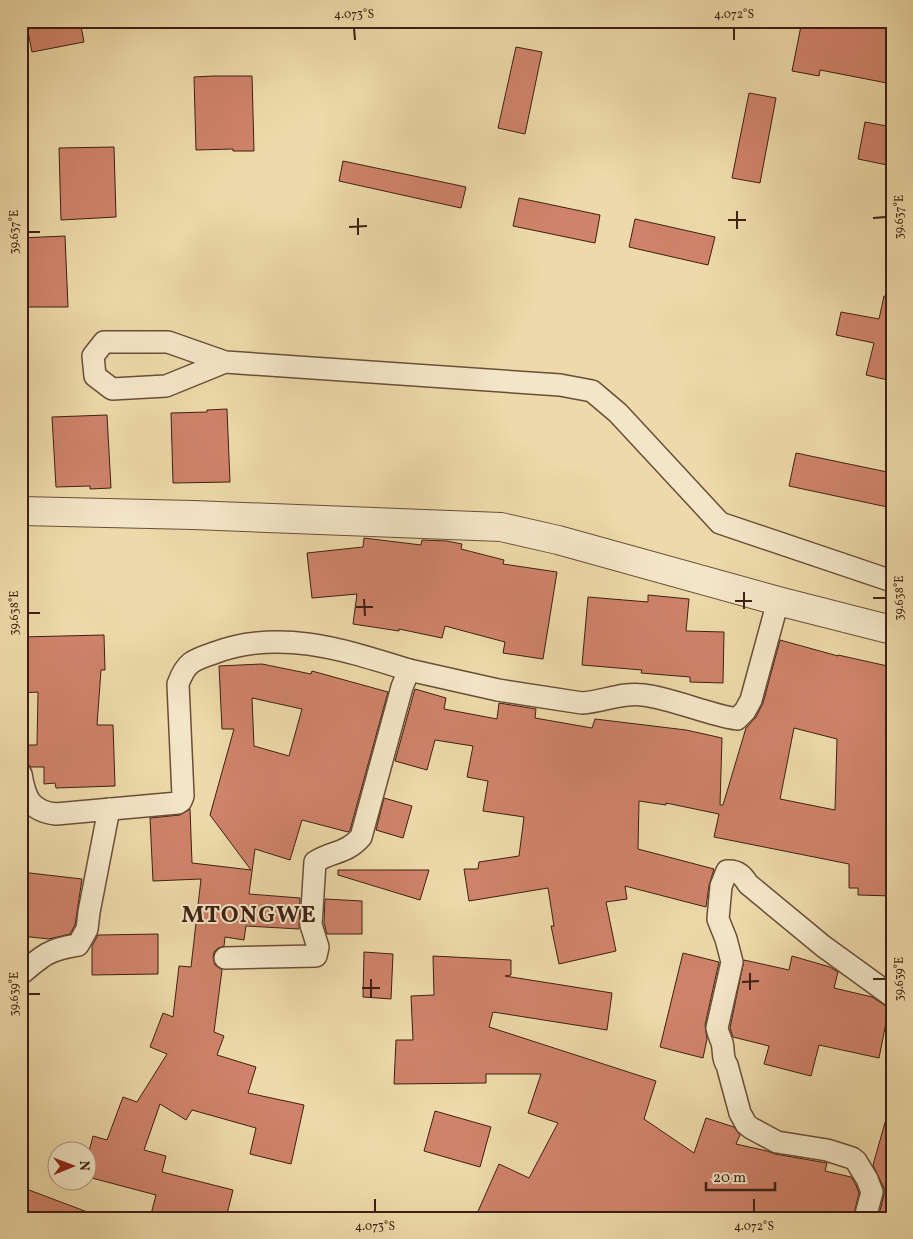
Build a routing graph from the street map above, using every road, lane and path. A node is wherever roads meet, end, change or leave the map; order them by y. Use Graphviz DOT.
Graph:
graph roads {
  1 [pos="225,362"];
  2 [pos="21,511"];
  3 [pos="892,581"];
  4 [pos="778,601"];
  5 [pos="892,630"];
  6 [pos="409,670"];
  7 [pos="21,774"];
  8 [pos="109,809"];
  9 [pos="225,958"];
  10 [pos="21,974"];
  11 [pos="892,996"];
  12 [pos="865,1218"];
  1 -- 1 [label="street"];
  1 -- 3 [label="street"];
  2 -- 4 [label="street"];
  4 -- 5 [label="street"];
  4 -- 6 [label="street"];
  6 -- 8 [label="street"];
  6 -- 9 [label="street"];
  7 -- 8 [label="street"];
  8 -- 10 [label="street"];
  11 -- 12 [label="street"];
}
